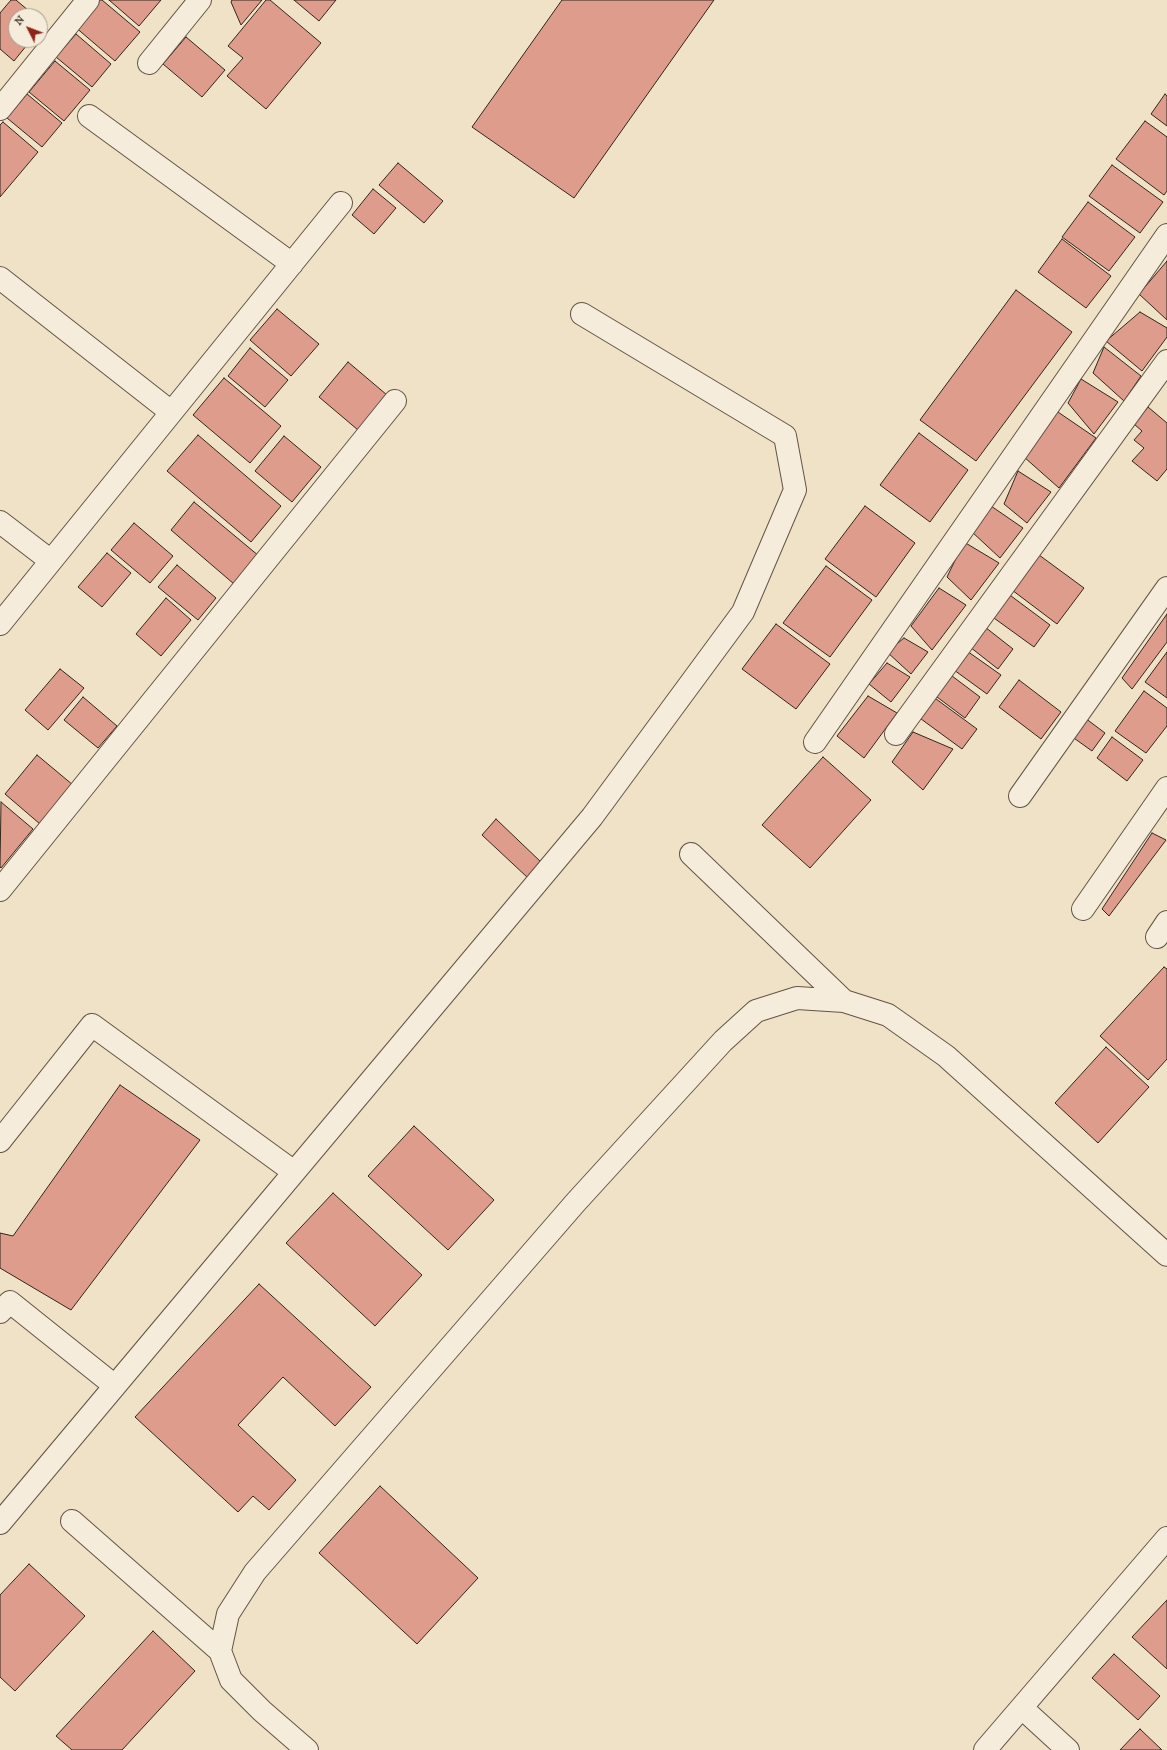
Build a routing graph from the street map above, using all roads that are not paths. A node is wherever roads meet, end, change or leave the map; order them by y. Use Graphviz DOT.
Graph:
graph roads {
  1 [pos="88,0"];
  2 [pos="200,0"];
  3 [pos="149,63"];
  4 [pos="0,109"];
  5 [pos="89,116"];
  6 [pos="341,203"];
  7 [pos="1167,235"];
  8 [pos="292,264"];
  9 [pos="0,278"];
  10 [pos="582,314"];
  11 [pos="1167,361"];
  12 [pos="395,402"];
  13 [pos="172,412"];
  14 [pos="0,522"];
  15 [pos="51,561"];
  16 [pos="1167,588"];
  17 [pos="0,624"];
  18 [pos="896,734"];
  19 [pos="815,742"];
  20 [pos="1167,788"];
  21 [pos="1020,796"];
  22 [pos="691,854"];
  23 [pos="0,890"];
  24 [pos="1083,909"];
  25 [pos="844,1001"];
  26 [pos="0,1141"];
  27 [pos="294,1172"];
  28 [pos="1167,1255"];
  29 [pos="0,1312"];
  30 [pos="115,1386"];
  31 [pos="72,1521"];
  32 [pos="0,1523"];
  33 [pos="1167,1538"];
  34 [pos="220,1652"];
  35 [pos="1022,1708"];
  36 [pos="307,1750"];
  37 [pos="985,1750"];
  38 [pos="1068,1750"];
  1 -- 4 [label="street"];
  2 -- 3 [label="street"];
  5 -- 8 [label="street"];
  6 -- 8 [label="street"];
  7 -- 19 [label="street"];
  8 -- 13 [label="street"];
  9 -- 13 [label="street"];
  10 -- 27 [label="street"];
  11 -- 18 [label="street"];
  12 -- 23 [label="street"];
  13 -- 15 [label="street"];
  14 -- 15 [label="street"];
  15 -- 17 [label="street"];
  16 -- 21 [label="street"];
  20 -- 24 [label="street"];
  22 -- 25 [label="street"];
  25 -- 28 [label="street"];
  25 -- 34 [label="street"];
  26 -- 27 [label="street"];
  27 -- 30 [label="street"];
  29 -- 30 [label="street"];
  30 -- 32 [label="street"];
  31 -- 34 [label="street"];
  33 -- 35 [label="street"];
  34 -- 36 [label="street"];
  35 -- 37 [label="street"];
  35 -- 38 [label="street"];
}
